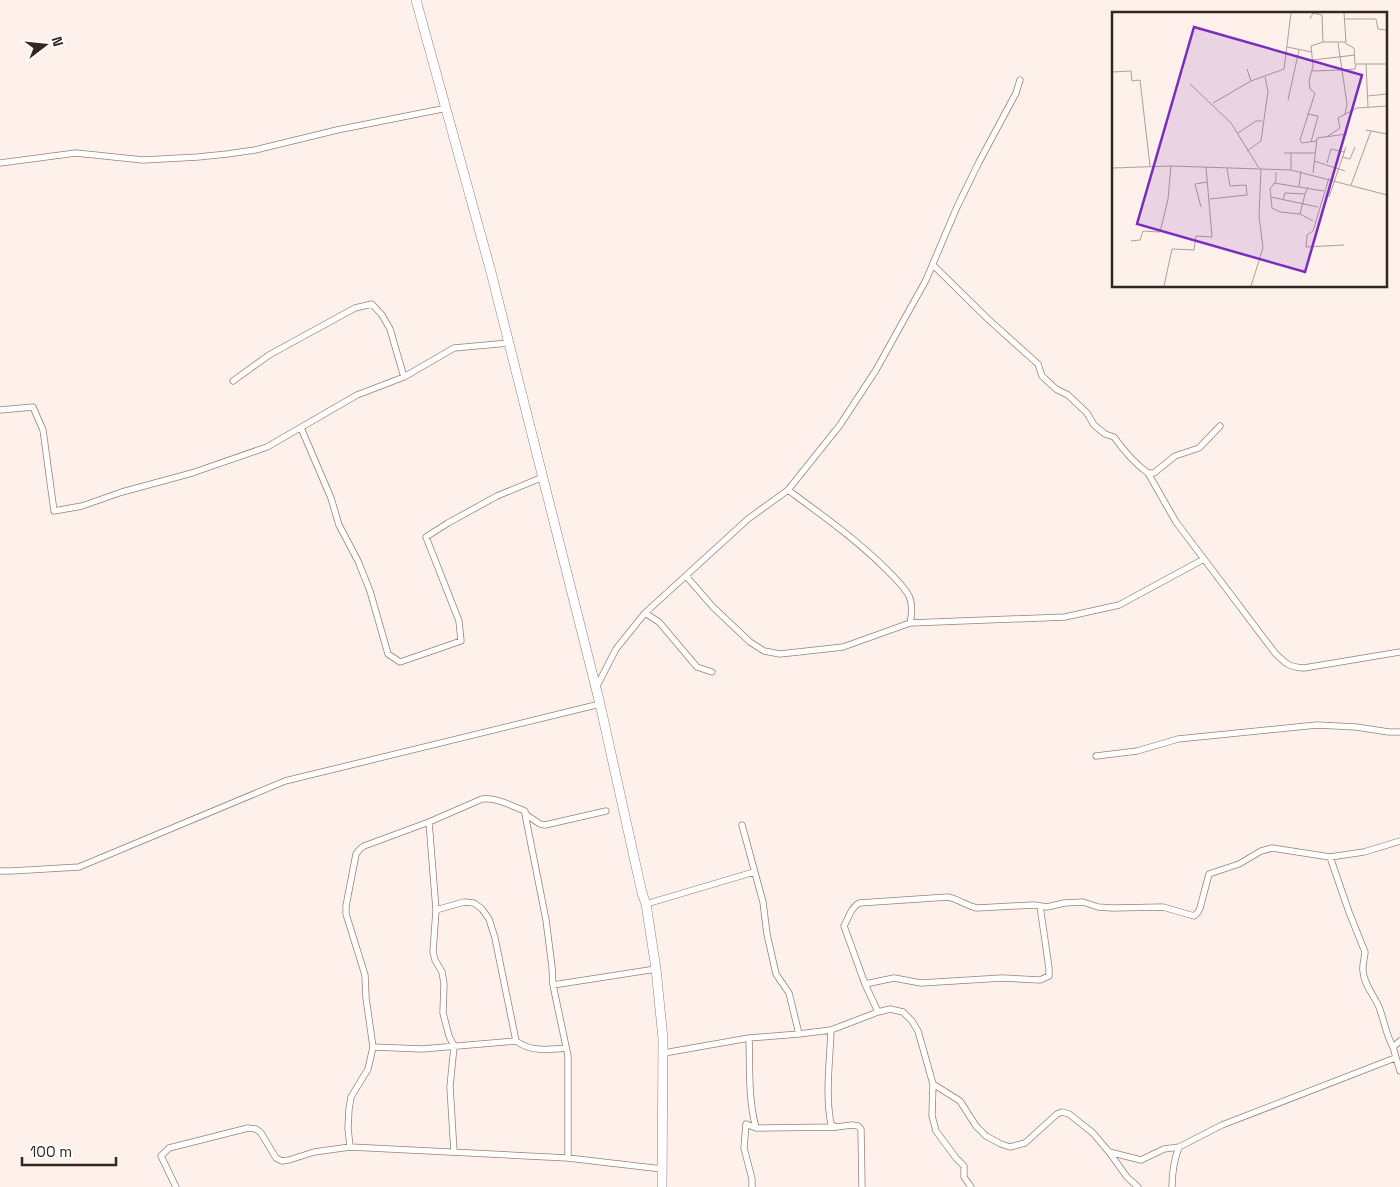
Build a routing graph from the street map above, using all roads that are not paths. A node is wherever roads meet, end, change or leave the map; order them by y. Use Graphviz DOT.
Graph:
graph roads {
  1 [pos="416,0"];
  2 [pos="1020,80"];
  3 [pos="447,108"];
  4 [pos="0,162"];
  5 [pos="932,265"];
  6 [pos="509,343"];
  7 [pos="404,377"];
  8 [pos="233,381"];
  9 [pos="0,410"];
  10 [pos="1220,426"];
  11 [pos="301,428"];
  12 [pos="1148,474"];
  13 [pos="543,477"];
  14 [pos="788,490"];
  15 [pos="1204,559"];
  16 [pos="686,576"];
  17 [pos="645,613"];
  18 [pos="910,623"];
  19 [pos="1400,652"];
  20 [pos="712,672"];
  21 [pos="596,688"];
  22 [pos="600,704"];
  23 [pos="1400,732"];
  24 [pos="1096,756"];
  25 [pos="606,811"];
  26 [pos="525,814"];
  27 [pos="429,822"];
  28 [pos="742,825"];
  29 [pos="1400,841"];
  30 [pos="1330,857"];
  31 [pos="0,871"];
  32 [pos="754,872"];
  33 [pos="646,904"];
  34 [pos="1040,906"];
  35 [pos="436,910"];
  36 [pos="656,969"];
  37 [pos="865,984"];
  38 [pos="553,985"];
  39 [pos="878,1012"];
  40 [pos="831,1030"];
  41 [pos="799,1034"];
  42 [pos="749,1038"];
  43 [pos="516,1041"];
  44 [pos="1400,1041"];
  45 [pos="454,1046"];
  46 [pos="373,1047"];
  47 [pos="566,1048"];
  48 [pos="1393,1048"];
  49 [pos="664,1053"];
  50 [pos="1396,1058"];
  51 [pos="1400,1071"];
  52 [pos="933,1084"];
  53 [pos="836,1127"];
  54 [pos="756,1128"];
  55 [pos="350,1147"];
  56 [pos="1179,1147"];
  57 [pos="454,1152"];
  58 [pos="1109,1152"];
  59 [pos="568,1158"];
  60 [pos="662,1169"];
  61 [pos="176,1187"];
  62 [pos="662,1187"];
  63 [pos="752,1187"];
  64 [pos="862,1187"];
  65 [pos="971,1187"];
  66 [pos="1138,1187"];
  67 [pos="1172,1187"];
  1 -- 3 [label="main road"];
  2 -- 5 [label="street"];
  3 -- 4 [label="street"];
  3 -- 6 [label="main road"];
  5 -- 12 [label="street"];
  5 -- 14 [label="street"];
  6 -- 7 [label="street"];
  6 -- 13 [label="main road"];
  7 -- 8 [label="street"];
  7 -- 11 [label="street"];
  9 -- 11 [label="street"];
  10 -- 12 [label="street"];
  11 -- 13 [label="street"];
  12 -- 15 [label="street"];
  13 -- 21 [label="main road"];
  14 -- 16 [label="street"];
  14 -- 18 [label="street"];
  15 -- 18 [label="street"];
  15 -- 19 [label="street"];
  16 -- 17 [label="street"];
  16 -- 18 [label="street"];
  17 -- 20 [label="street"];
  17 -- 21 [label="street"];
  21 -- 22 [label="main road"];
  22 -- 31 [label="street"];
  22 -- 33 [label="main road"];
  23 -- 24 [label="street"];
  25 -- 26 [label="street"];
  26 -- 27 [label="street"];
  26 -- 38 [label="street"];
  27 -- 35 [label="street"];
  27 -- 46 [label="street"];
  28 -- 32 [label="street"];
  29 -- 30 [label="street"];
  30 -- 34 [label="street"];
  30 -- 48 [label="street"];
  32 -- 33 [label="street"];
  32 -- 41 [label="street"];
  33 -- 36 [label="main road"];
  34 -- 37 [label="street"];
  34 -- 37 [label="street"];
  35 -- 43 [label="street"];
  35 -- 45 [label="street"];
  36 -- 38 [label="street"];
  36 -- 49 [label="main road"];
  37 -- 39 [label="street"];
  38 -- 47 [label="street"];
  39 -- 40 [label="street"];
  39 -- 52 [label="street"];
  40 -- 41 [label="street"];
  40 -- 53 [label="street"];
  41 -- 42 [label="street"];
  42 -- 49 [label="street"];
  42 -- 54 [label="street"];
  43 -- 45 [label="street"];
  43 -- 47 [label="street"];
  44 -- 48 [label="street"];
  45 -- 46 [label="street"];
  45 -- 57 [label="street"];
  46 -- 55 [label="street"];
  47 -- 59 [label="street"];
  48 -- 50 [label="street"];
  49 -- 60 [label="main road"];
  50 -- 51 [label="street"];
  50 -- 56 [label="street"];
  52 -- 58 [label="street"];
  52 -- 65 [label="street"];
  53 -- 54 [label="street"];
  53 -- 64 [label="street"];
  54 -- 63 [label="street"];
  55 -- 57 [label="street"];
  55 -- 61 [label="street"];
  56 -- 58 [label="street"];
  56 -- 67 [label="street"];
  57 -- 59 [label="street"];
  58 -- 66 [label="street"];
  59 -- 60 [label="street"];
  60 -- 62 [label="main road"];
}
